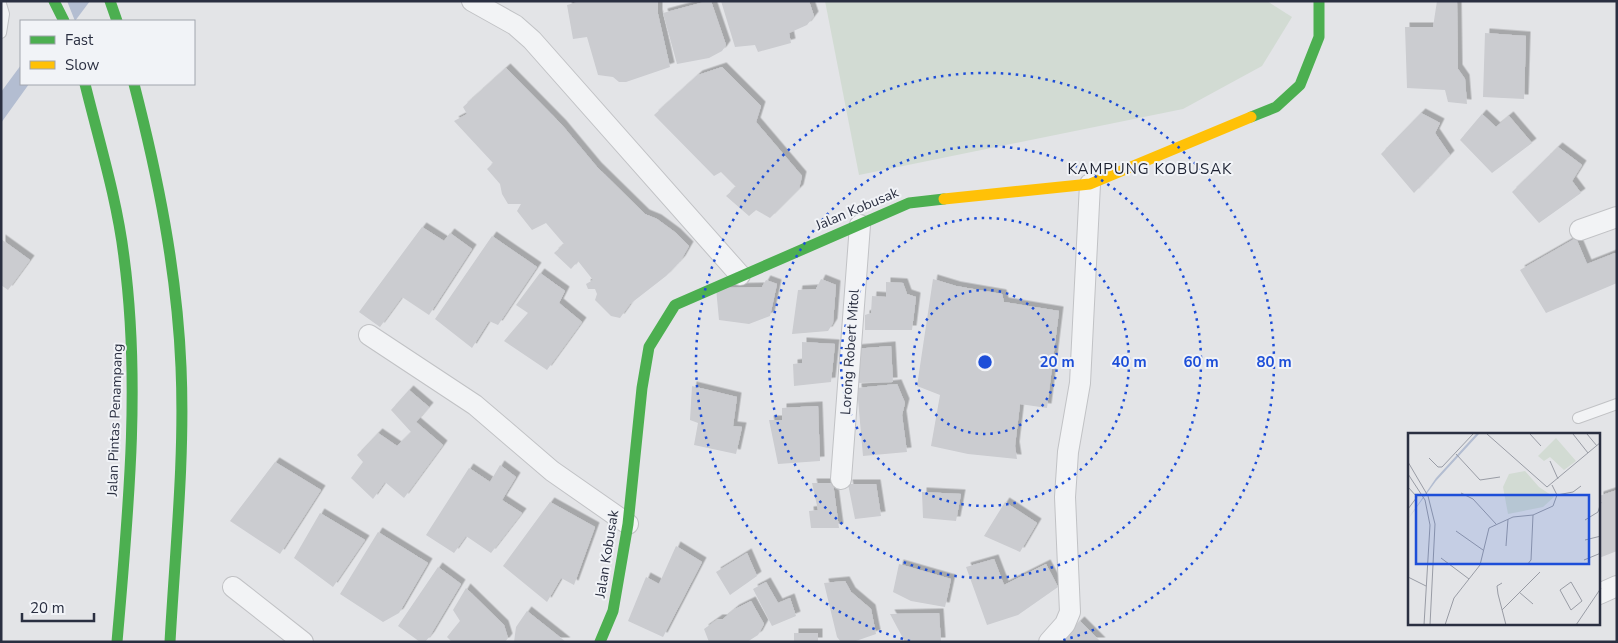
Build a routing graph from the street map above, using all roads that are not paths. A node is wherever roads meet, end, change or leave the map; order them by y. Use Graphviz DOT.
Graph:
graph roads {
  1 [pos="54,1"];
  2 [pos="472,1"];
  3 [pos="1319,1"];
  4 [pos="111,3"];
  5 [pos="1,4"];
  6 [pos="64,20"];
  7 [pos="116,20"];
  8 [pos="1,33"];
  9 [pos="85,85"];
  10 [pos="134,85"];
  11 [pos="1090,184"];
  12 [pos="1617,217"];
  13 [pos="860,225"];
  14 [pos="1580,230"];
  15 [pos="740,275"];
  16 [pos="369,334"];
  17 [pos="1617,404"];
  18 [pos="1578,418"];
  19 [pos="841,478"];
  20 [pos="628,524"];
  21 [pos="1617,586"];
  22 [pos="233,587"];
  23 [pos="1600,594"];
  24 [pos="117,642"];
  25 [pos="170,642"];
  26 [pos="303,642"];
  27 [pos="600,642"];
  28 [pos="1049,642"];
  1 -- 6 [label="main road"];
  2 -- 15 [label="street"];
  3 -- 11 [label="main road, Jalan Kobusak"];
  4 -- 7 [label="main road"];
  5 -- 8 [label="lane"];
  9 -- 24 [label="main road, Jalan Pintas Penampang"];
  10 -- 25 [label="main road"];
  11 -- 13 [label="main road, Jalan Kobusak"];
  11 -- 28 [label="street"];
  12 -- 14 [label="street"];
  13 -- 15 [label="main road, Jalan Kobusak"];
  13 -- 19 [label="street, Lorong Robert Mitol"];
  15 -- 20 [label="main road, Jalan Kobusak"];
  16 -- 20 [label="street"];
  17 -- 18 [label="lane"];
  20 -- 27 [label="main road, Jalan Kobusak"];
  21 -- 23 [label="street"];
  22 -- 26 [label="street"];
}
